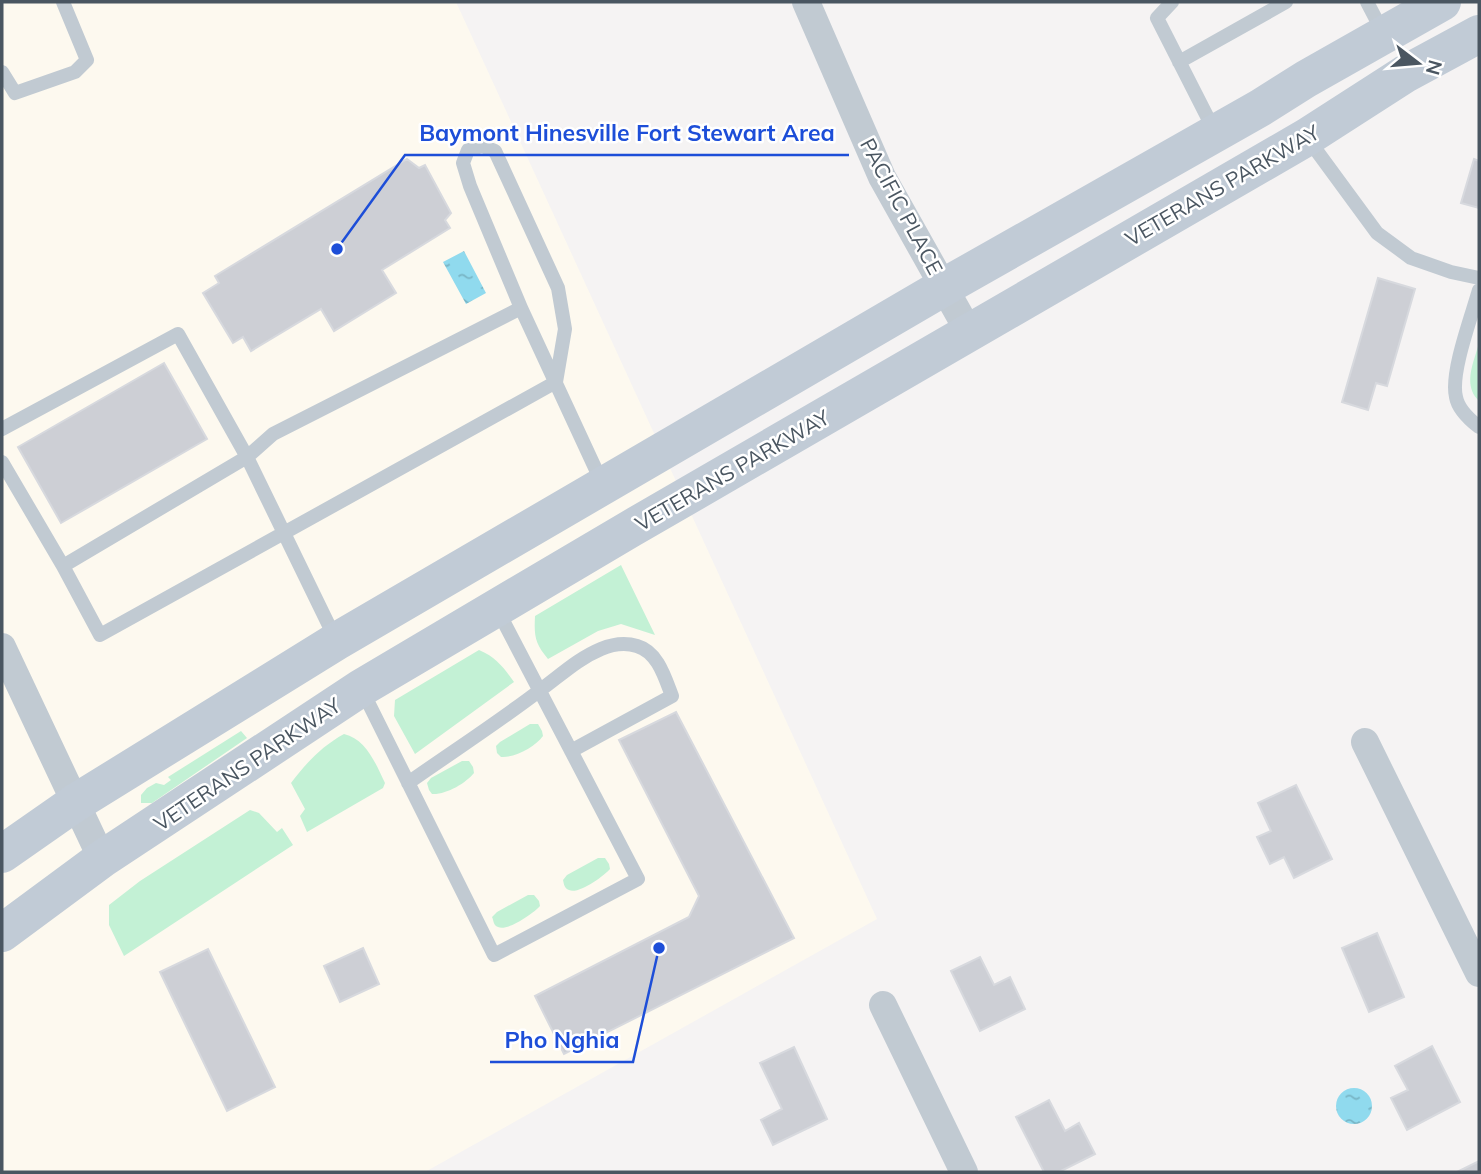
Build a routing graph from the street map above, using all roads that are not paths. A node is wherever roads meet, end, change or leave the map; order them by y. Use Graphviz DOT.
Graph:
graph roads {
  1 [pos="63,2"];
  2 [pos="806,2"];
  3 [pos="1172,2"];
  4 [pos="1286,2"];
  5 [pos="1442,2"];
  6 [pos="1374,18"];
  7 [pos="1479,34"];
  8 [pos="1179,62"];
  9 [pos="2,72"];
  10 [pos="1216,133"];
  11 [pos="1307,137"];
  12 [pos="1479,278"];
  13 [pos="944,287"];
  14 [pos="1479,290"];
  15 [pos="521,308"];
  16 [pos="969,332"];
  17 [pos="556,382"];
  18 [pos="1479,427"];
  19 [pos="2,429"];
  20 [pos="247,457"];
  21 [pos="2,462"];
  22 [pos="603,485"];
  23 [pos="284,533"];
  24 [pos="63,566"];
  25 [pos="497,608"];
  26 [pos="337,641"];
  27 [pos="2,647"];
  28 [pos="361,688"];
  29 [pos="540,691"];
  30 [pos="1365,741"];
  31 [pos="571,751"];
  32 [pos="408,783"];
  33 [pos="75,803"];
  34 [pos="2,854"];
  35 [pos="103,859"];
  36 [pos="2,933"];
  37 [pos="1479,973"];
  38 [pos="883,1005"];
  39 [pos="964,1172"];
  1 -- 9 [label="lane"];
  2 -- 13 [label="street, PACIFIC PLACE"];
  3 -- 8 [label="lane"];
  4 -- 8 [label="lane"];
  5 -- 6 [label="main road"];
  6 -- 10 [label="main road"];
  7 -- 11 [label="main road, VETERANS PARKWAY"];
  8 -- 10 [label="lane"];
  10 -- 13 [label="main road"];
  11 -- 12 [label="lane"];
  11 -- 16 [label="main road, VETERANS PARKWAY"];
  13 -- 16 [label="street, PACIFIC PLACE"];
  13 -- 22 [label="main road"];
  14 -- 18 [label="lane"];
  15 -- 17 [label="lane"];
  15 -- 17 [label="lane"];
  15 -- 20 [label="lane"];
  16 -- 25 [label="main road, VETERANS PARKWAY"];
  17 -- 22 [label="lane"];
  17 -- 23 [label="lane"];
  19 -- 20 [label="lane"];
  20 -- 23 [label="lane"];
  20 -- 24 [label="lane"];
  21 -- 24 [label="lane"];
  22 -- 26 [label="main road"];
  23 -- 24 [label="lane"];
  23 -- 26 [label="lane"];
  25 -- 28 [label="main road, VETERANS PARKWAY"];
  25 -- 29 [label="lane"];
  26 -- 33 [label="main road"];
  27 -- 33 [label="street"];
  28 -- 32 [label="lane"];
  28 -- 35 [label="main road, VETERANS PARKWAY"];
  29 -- 31 [label="lane"];
  29 -- 31 [label="lane"];
  29 -- 32 [label="lane"];
  30 -- 37 [label="street"];
  31 -- 32 [label="lane"];
  33 -- 34 [label="main road"];
  33 -- 35 [label="street"];
  35 -- 36 [label="main road, VETERANS PARKWAY"];
  38 -- 39 [label="street"];
}
